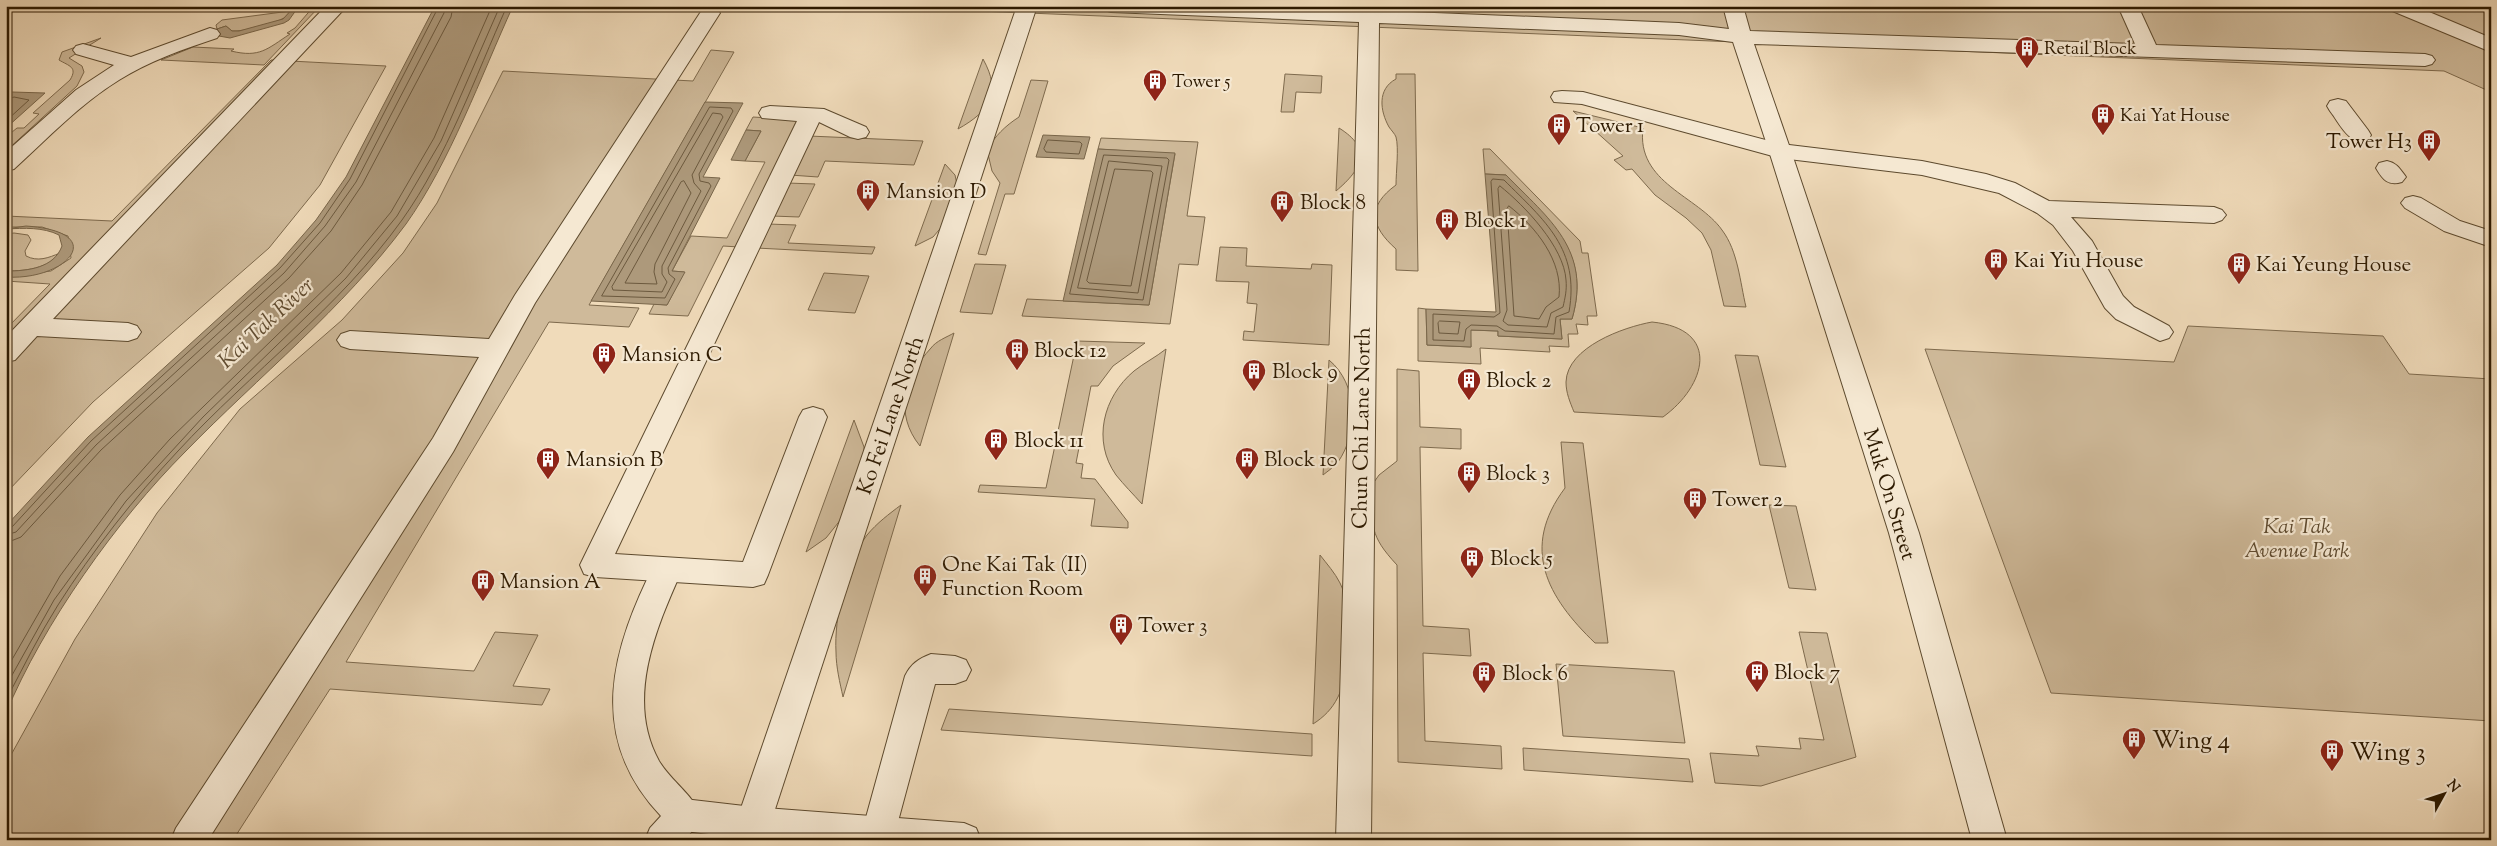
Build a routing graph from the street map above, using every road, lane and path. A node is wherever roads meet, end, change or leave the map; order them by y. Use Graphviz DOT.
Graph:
graph roads {
  1 [pos="337,6"];
  2 [pos="1027,6"];
  3 [pos="1111,6"];
  4 [pos="1733,6"];
  5 [pos="2128,6"];
  6 [pos="2397,6"];
  7 [pos="710,13"];
  8 [pos="1369,17"];
  9 [pos="210,34"];
  10 [pos="1742,37"];
  11 [pos="2491,46"];
  12 [pos="83,50"];
  13 [pos="2148,51"];
  14 [pos="2425,60"];
  15 [pos="132,64"];
  16 [pos="1562,97"];
  17 [pos="2338,106"];
  18 [pos="770,113"];
  19 [pos="811,115"];
  20 [pos="858,132"];
  21 [pos="2360,135"];
  22 [pos="1780,151"];
  23 [pos="6,164"];
  24 [pos="2413,203"];
  25 [pos="2045,208"];
  26 [pos="2214,215"];
  27 [pos="2491,238"];
  28 [pos="31,327"];
  29 [pos="128,332"];
  30 [pos="2160,332"];
  31 [pos="350,340"];
  32 [pos="498,349"];
  33 [pos="6,354"];
  34 [pos="813,417"];
  35 [pos="667,570"];
  36 [pos="955,670"];
  37 [pos="684,815"];
  38 [pos="750,831"];
  39 [pos="879,832"];
  40 [pos="188,840"];
  41 [pos="662,840"];
  42 [pos="964,840"];
  43 [pos="1353,840"];
  44 [pos="1990,840"];
  1 -- 28 [label="street"];
  2 -- 38 [label="street, Ko Fei Lane North"];
  3 -- 8 [label="street"];
  4 -- 10 [label="street, Muk On Street"];
  5 -- 13 [label="street"];
  6 -- 11 [label="street"];
  7 -- 32 [label="street"];
  8 -- 10 [label="street"];
  8 -- 43 [label="street, Chun Chi Lane North"];
  9 -- 15 [label="street"];
  10 -- 13 [label="street"];
  10 -- 22 [label="street, Muk On Street"];
  12 -- 15 [label="street"];
  13 -- 14 [label="street"];
  15 -- 23 [label="street"];
  16 -- 22 [label="street"];
  17 -- 21 [label="street"];
  18 -- 19 [label="street"];
  19 -- 20 [label="street"];
  19 -- 35 [label="street"];
  22 -- 25 [label="street"];
  22 -- 44 [label="street, Muk On Street"];
  24 -- 27 [label="street"];
  25 -- 26 [label="street"];
  25 -- 30 [label="street"];
  28 -- 29 [label="street"];
  28 -- 33 [label="street"];
  31 -- 32 [label="street"];
  32 -- 40 [label="street"];
  34 -- 35 [label="street"];
  35 -- 37 [label="street"];
  36 -- 39 [label="street"];
  37 -- 38 [label="street"];
  37 -- 41 [label="street"];
  38 -- 39 [label="street"];
  39 -- 42 [label="street"];
}
